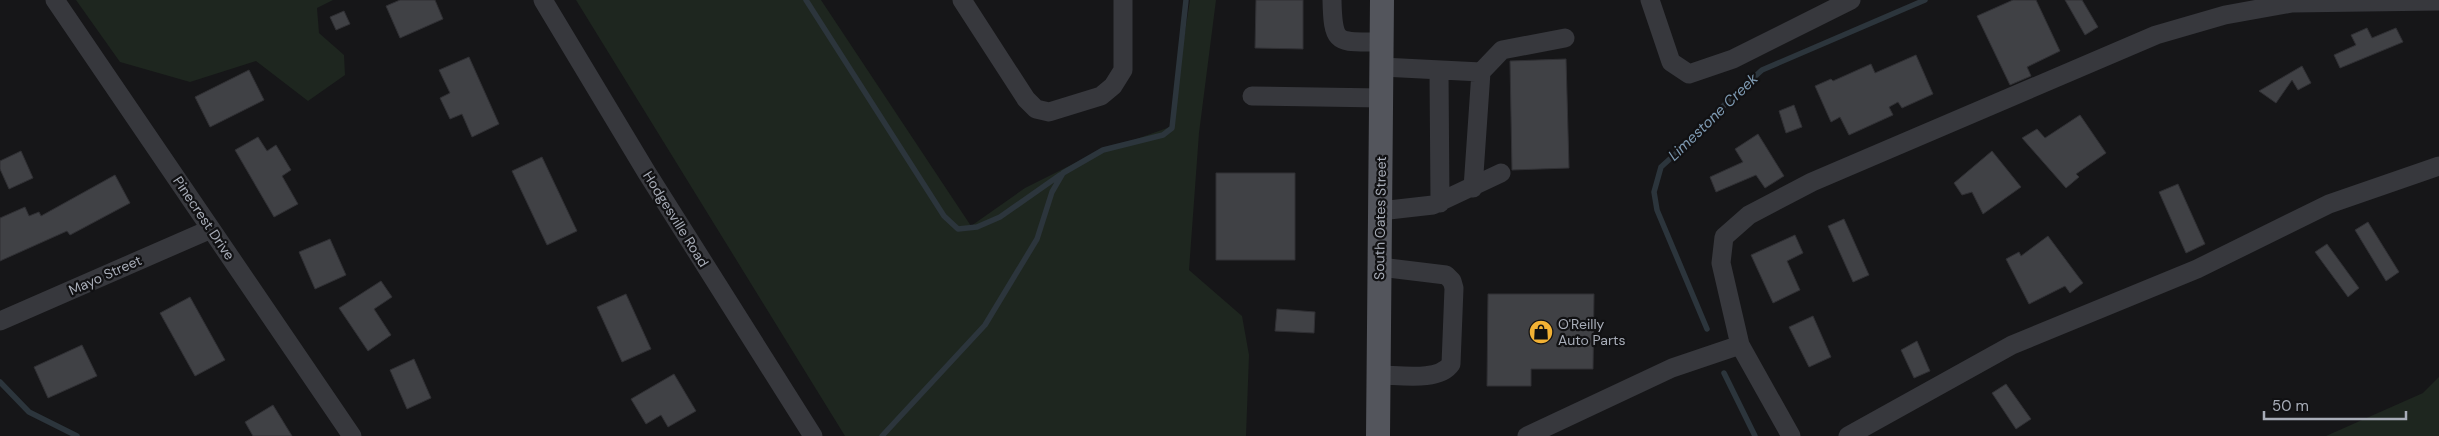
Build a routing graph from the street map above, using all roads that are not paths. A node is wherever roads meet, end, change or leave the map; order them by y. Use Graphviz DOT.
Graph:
graph roads {
  1 [pos="55,0"];
  2 [pos="543,0"];
  3 [pos="962,0"];
  4 [pos="1124,0"];
  5 [pos="1332,0"];
  6 [pos="1382,0"];
  7 [pos="1650,0"];
  8 [pos="1850,0"];
  9 [pos="2439,1"];
  10 [pos="1565,38"];
  11 [pos="1382,42"];
  12 [pos="1382,67"];
  13 [pos="1439,71"];
  14 [pos="1481,72"];
  15 [pos="1252,96"];
  16 [pos="1381,98"];
  17 [pos="2439,166"];
  18 [pos="1501,173"];
  19 [pos="1473,188"];
  20 [pos="1440,202"];
  21 [pos="1380,211"];
  22 [pos="211,229"];
  23 [pos="1380,267"];
  24 [pos="0,320"];
  25 [pos="1740,344"];
  26 [pos="1379,375"];
  27 [pos="352,436"];
  28 [pos="813,436"];
  29 [pos="1378,436"];
  30 [pos="1528,436"];
  31 [pos="1791,436"];
  32 [pos="1848,436"];
  1 -- 22 [label="street, Pinecrest Drive"];
  2 -- 28 [label="street, Hodgesville Road"];
  3 -- 4 [label="street"];
  5 -- 11 [label="street"];
  6 -- 11 [label="main road, South Oates Street"];
  7 -- 8 [label="street"];
  9 -- 25 [label="street"];
  10 -- 14 [label="street"];
  11 -- 12 [label="main road, South Oates Street"];
  12 -- 13 [label="street"];
  12 -- 16 [label="main road, South Oates Street"];
  13 -- 14 [label="street"];
  13 -- 20 [label="street"];
  14 -- 19 [label="street"];
  15 -- 16 [label="street"];
  16 -- 21 [label="main road, South Oates Street"];
  17 -- 32 [label="street"];
  18 -- 19 [label="street"];
  19 -- 20 [label="street"];
  20 -- 21 [label="street"];
  21 -- 23 [label="main road, South Oates Street"];
  22 -- 24 [label="street, Mayo Street"];
  22 -- 27 [label="street, Pinecrest Drive"];
  23 -- 26 [label="main road, South Oates Street"];
  23 -- 26 [label="street"];
  25 -- 30 [label="street"];
  25 -- 31 [label="street"];
  26 -- 29 [label="main road, South Oates Street"];
}
